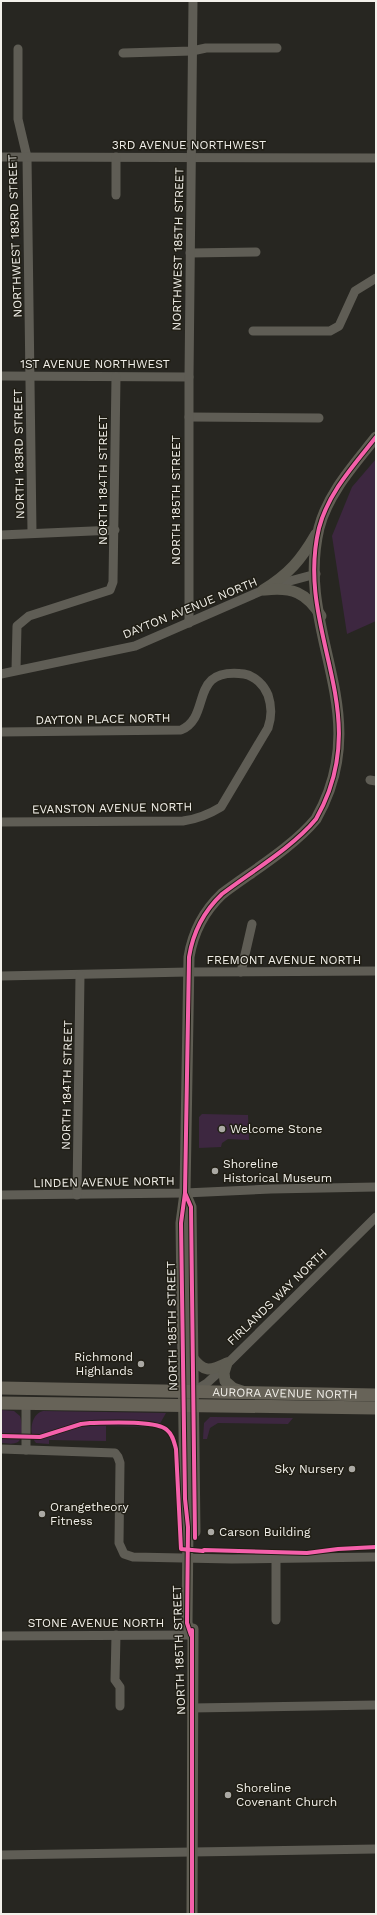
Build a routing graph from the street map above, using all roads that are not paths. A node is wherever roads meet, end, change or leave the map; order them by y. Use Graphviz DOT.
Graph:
graph roads {
  1 [pos="193,1"];
  2 [pos="277,48"];
  3 [pos="18,49"];
  4 [pos="192,51"];
  5 [pos="123,53"];
  6 [pos="1,157"];
  7 [pos="27,157"];
  8 [pos="116,157"];
  9 [pos="192,157"];
  10 [pos="376,158"];
  11 [pos="116,195"];
  12 [pos="256,252"];
  13 [pos="190,253"];
  14 [pos="376,278"];
  15 [pos="253,331"];
  16 [pos="1,376"];
  17 [pos="30,376"];
  18 [pos="116,377"];
  19 [pos="188,377"];
  20 [pos="188,417"];
  21 [pos="318,418"];
  22 [pos="376,437"];
  23 [pos="319,528"];
  24 [pos="115,530"];
  25 [pos="32,532"];
  26 [pos="1,535"];
  27 [pos="316,574"];
  28 [pos="263,590"];
  29 [pos="189,623"];
  30 [pos="327,624"];
  31 [pos="16,670"];
  32 [pos="1,674"];
  33 [pos="346,692"];
  34 [pos="349,731"];
  35 [pos="1,732"];
  36 [pos="221,807"];
  37 [pos="1,822"];
  38 [pos="252,924"];
  39 [pos="376,971"];
  40 [pos="188,972"];
  41 [pos="241,972"];
  42 [pos="80,975"];
  43 [pos="1,976"];
  44 [pos="376,1187"];
  45 [pos="184,1193"];
  46 [pos="78,1194"];
  47 [pos="1,1195"];
  48 [pos="376,1217"];
  49 [pos="192,1357"];
  50 [pos="227,1363"];
  51 [pos="2,1391"];
  52 [pos="188,1391"];
  53 [pos="246,1392"];
  54 [pos="358,1395"];
  55 [pos="376,1395"];
  56 [pos="1,1403"];
  57 [pos="26,1404"];
  58 [pos="188,1406"];
  59 [pos="348,1408"];
  60 [pos="376,1408"];
  61 [pos="1,1449"];
  62 [pos="26,1450"];
  63 [pos="376,1557"];
  64 [pos="191,1558"];
  65 [pos="276,1558"];
  66 [pos="276,1620"];
  67 [pos="116,1635"];
  68 [pos="191,1635"];
  69 [pos="1,1636"];
  70 [pos="376,1705"];
  71 [pos="120,1706"];
  72 [pos="191,1708"];
  73 [pos="376,1849"];
  74 [pos="191,1852"];
  75 [pos="1,1856"];
  76 [pos="192,1914"];
  1 -- 4 [label="street, NORTHWEST 185TH STREET"];
  2 -- 4 [label="street"];
  3 -- 7 [label="street, NORTHWEST 183RD STREET"];
  4 -- 5 [label="street"];
  4 -- 9 [label="street, NORTHWEST 185TH STREET"];
  6 -- 7 [label="street, 3RD AVENUE NORTHWEST"];
  7 -- 8 [label="street, 3RD AVENUE NORTHWEST"];
  7 -- 17 [label="street, NORTHWEST 183RD STREET"];
  8 -- 9 [label="street, 3RD AVENUE NORTHWEST"];
  8 -- 11 [label="street"];
  9 -- 10 [label="street, 3RD AVENUE NORTHWEST"];
  9 -- 13 [label="street, NORTHWEST 185TH STREET"];
  12 -- 13 [label="street"];
  13 -- 19 [label="street, NORTHWEST 185TH STREET"];
  14 -- 15 [label="street"];
  16 -- 17 [label="street, 1ST AVENUE NORTHWEST"];
  17 -- 18 [label="street, 1ST AVENUE NORTHWEST"];
  17 -- 25 [label="street, NORTH 183RD STREET"];
  18 -- 19 [label="street, 1ST AVENUE NORTHWEST"];
  18 -- 24 [label="street, NORTH 184TH STREET"];
  19 -- 20 [label="street, NORTH 185TH STREET"];
  20 -- 21 [label="street"];
  20 -- 29 [label="street, NORTH 185TH STREET"];
  22 -- 23 [label="main road"];
  23 -- 27 [label="main road"];
  23 -- 28 [label="main road"];
  24 -- 25 [label="street"];
  24 -- 31 [label="street, NORTH 184TH STREET"];
  25 -- 26 [label="street"];
  27 -- 28 [label="street, DAYTON AVENUE NORTH"];
  27 -- 30 [label="main road"];
  28 -- 29 [label="street, DAYTON AVENUE NORTH"];
  28 -- 30 [label="main road"];
  29 -- 31 [label="street, DAYTON AVENUE NORTH"];
  30 -- 33 [label="main road"];
  31 -- 32 [label="street, DAYTON AVENUE NORTH"];
  34 -- 40 [label="main road, NORTH 185TH STREET"];
  35 -- 36 [label="street, DAYTON PLACE NORTH"];
  36 -- 37 [label="street, EVANSTON AVENUE NORTH"];
  38 -- 41 [label="street"];
  39 -- 41 [label="street, FREMONT AVENUE NORTH"];
  40 -- 41 [label="street, FREMONT AVENUE NORTH"];
  40 -- 42 [label="street, FREMONT AVENUE NORTH"];
  40 -- 45 [label="main road, NORTH 185TH STREET"];
  42 -- 43 [label="street, FREMONT AVENUE NORTH"];
  42 -- 46 [label="street, NORTH 184TH STREET"];
  44 -- 45 [label="street, LINDEN AVENUE NORTH"];
  45 -- 46 [label="street, LINDEN AVENUE NORTH"];
  45 -- 49 [label="main road, NORTH 185TH STREET"];
  45 -- 52 [label="main road, NORTH 185TH STREET"];
  46 -- 47 [label="street, LINDEN AVENUE NORTH"];
  48 -- 50 [label="street, FIRLANDS WAY NORTH"];
  49 -- 50 [label="main road"];
  49 -- 52 [label="main road, NORTH 185TH STREET"];
  50 -- 52 [label="street, FIRLANDS WAY NORTH"];
  50 -- 53 [label="main road"];
  51 -- 52 [label="highway, AURORA AVENUE NORTH"];
  52 -- 53 [label="highway, AURORA AVENUE NORTH"];
  52 -- 58 [label="main road, NORTH 185TH STREET"];
  53 -- 54 [label="highway, AURORA AVENUE NORTH"];
  54 -- 55 [label="highway, AURORA AVENUE NORTH"];
  54 -- 59 [label="main road"];
  56 -- 57 [label="highway, AURORA AVENUE NORTH"];
  57 -- 58 [label="highway, AURORA AVENUE NORTH"];
  57 -- 62 [label="street"];
  58 -- 59 [label="highway, AURORA AVENUE NORTH"];
  58 -- 64 [label="main road, NORTH 185TH STREET"];
  59 -- 60 [label="highway, AURORA AVENUE NORTH"];
  61 -- 62 [label="street"];
  62 -- 64 [label="street"];
  63 -- 65 [label="street"];
  64 -- 65 [label="street"];
  64 -- 68 [label="main road, NORTH 185TH STREET"];
  65 -- 66 [label="street"];
  67 -- 68 [label="street, STONE AVENUE NORTH"];
  67 -- 69 [label="street, STONE AVENUE NORTH"];
  67 -- 71 [label="street"];
  68 -- 72 [label="main road, NORTH 185TH STREET"];
  70 -- 72 [label="street"];
  72 -- 74 [label="main road, NORTH 185TH STREET"];
  73 -- 74 [label="street"];
  74 -- 75 [label="street"];
  74 -- 76 [label="main road, NORTH 185TH STREET"];
}
